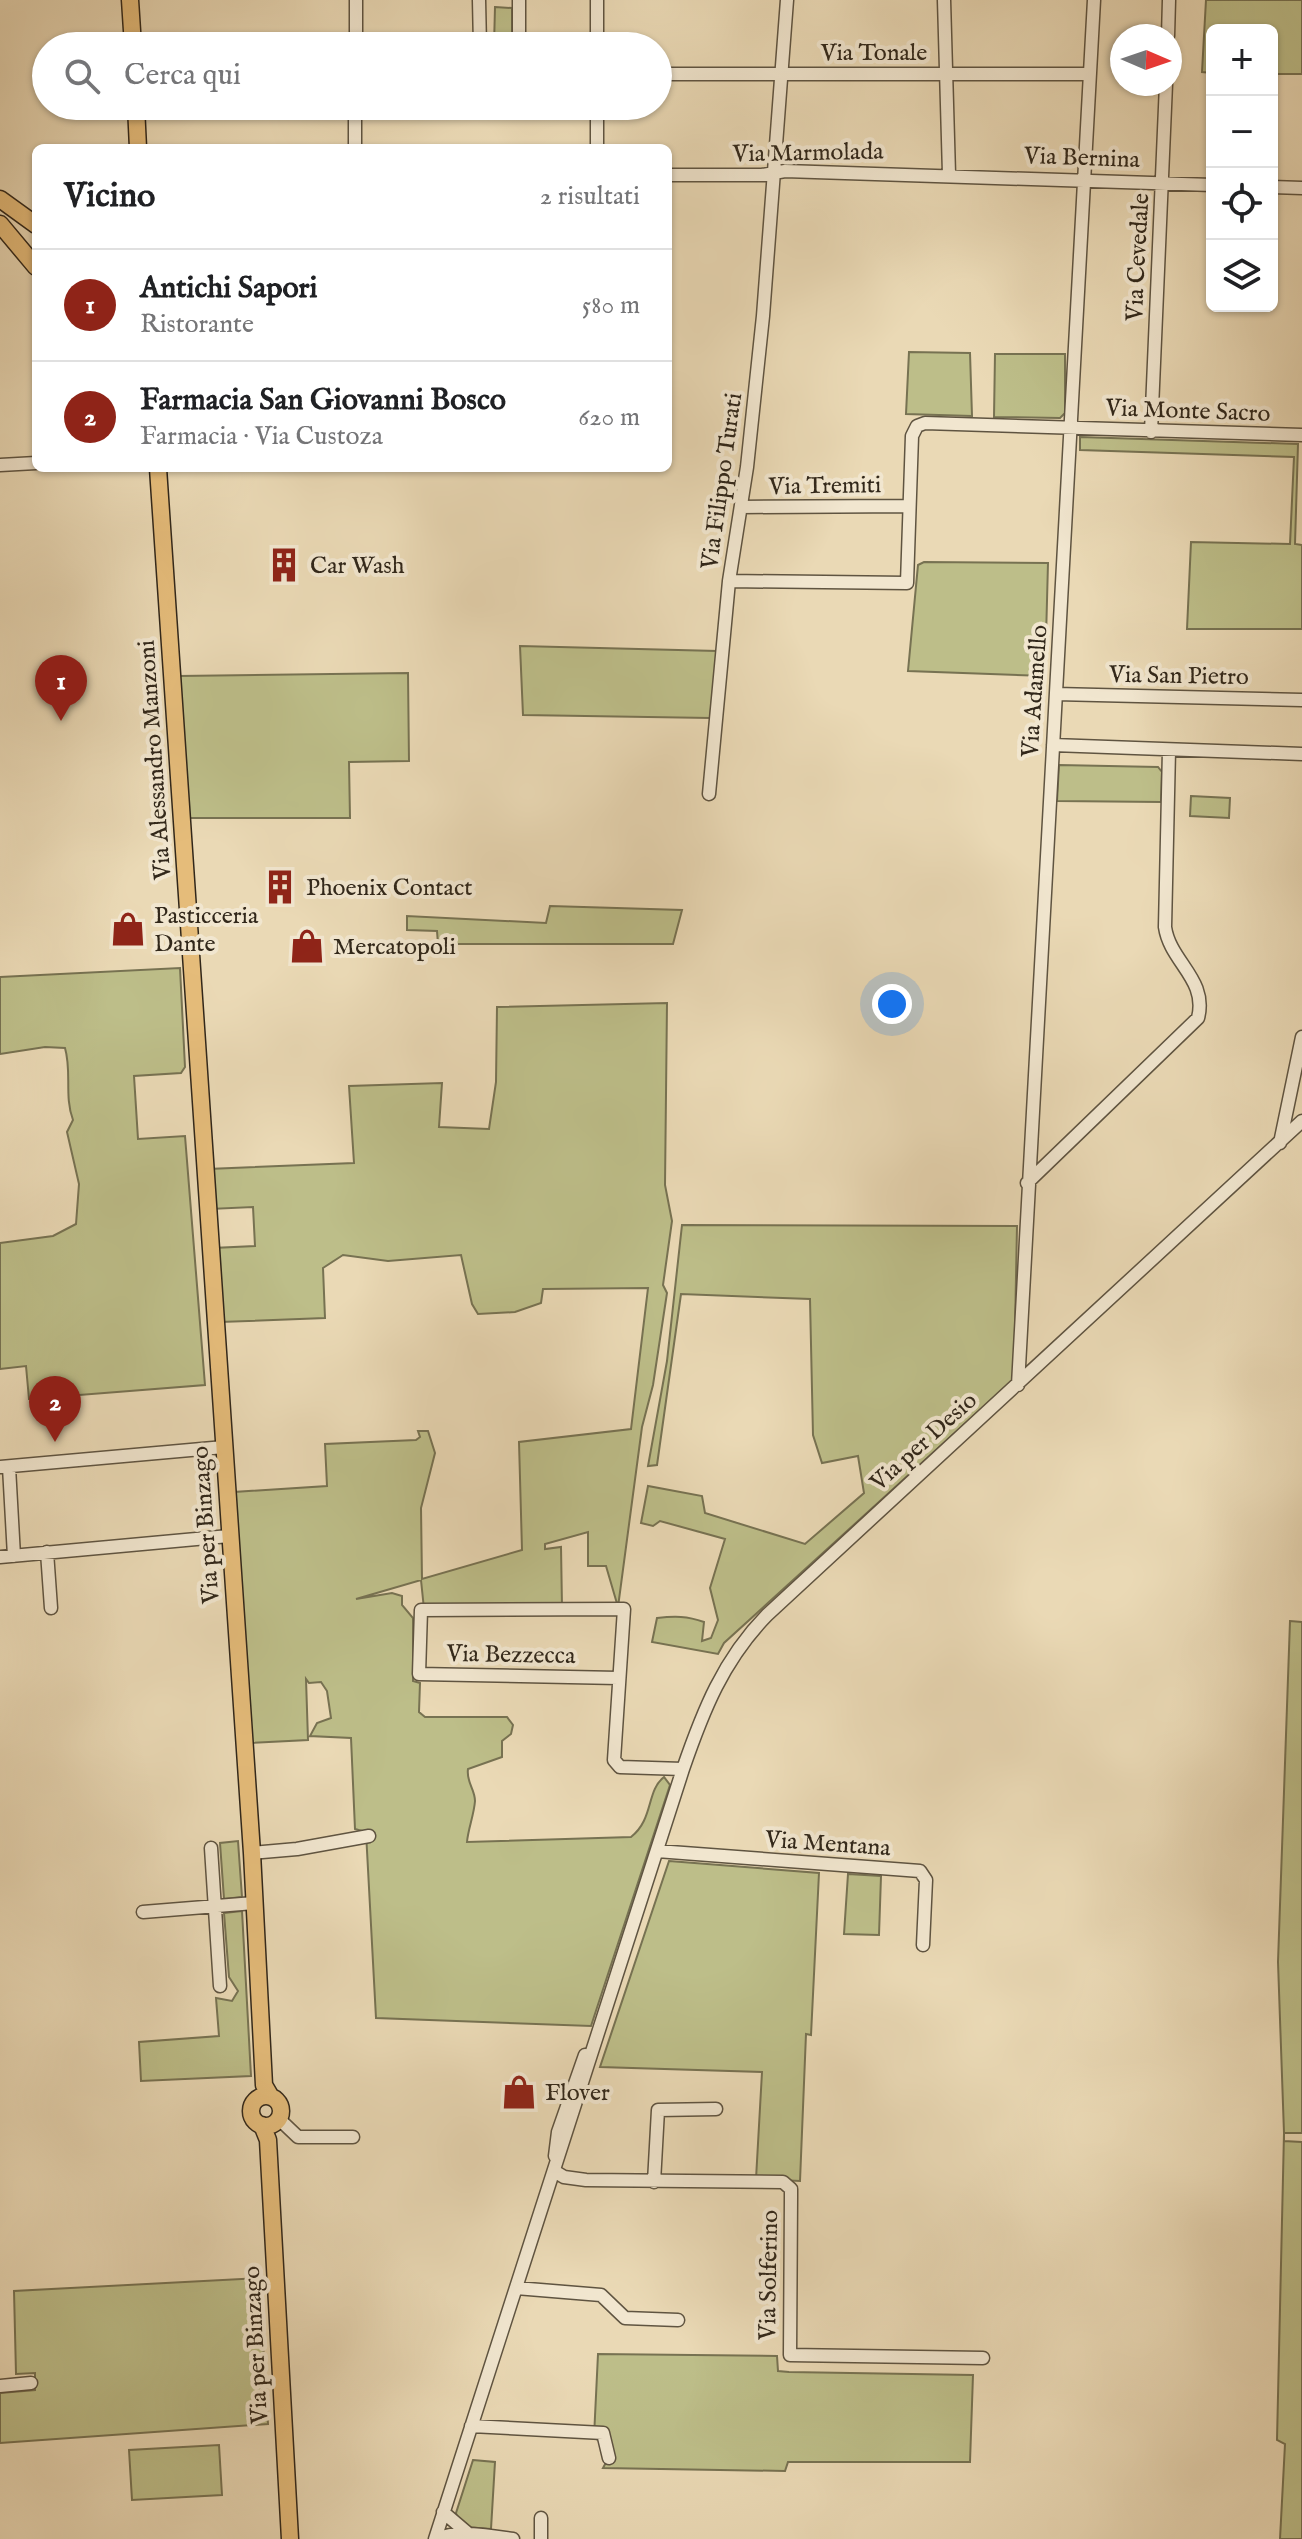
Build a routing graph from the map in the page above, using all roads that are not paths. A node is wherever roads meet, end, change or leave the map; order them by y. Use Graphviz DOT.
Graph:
graph roads {
  1 [pos="130,0"];
  2 [pos="356,0"];
  3 [pos="479,0"];
  4 [pos="519,0"];
  5 [pos="597,0"];
  6 [pos="787,0"];
  7 [pos="944,0"];
  8 [pos="1094,0"];
  9 [pos="1169,0"];
  10 [pos="1168,24"];
  11 [pos="132,32"];
  12 [pos="356,32"];
  13 [pos="480,32"];
  14 [pos="519,32"];
  15 [pos="597,32"];
  16 [pos="781,73"];
  17 [pos="672,74"];
  18 [pos="946,74"];
  19 [pos="1090,74"];
  20 [pos="1166,96"];
  21 [pos="137,120"];
  22 [pos="355,120"];
  23 [pos="597,120"];
  24 [pos="138,144"];
  25 [pos="355,144"];
  26 [pos="597,144"];
  27 [pos="774,173"];
  28 [pos="949,174"];
  29 [pos="672,175"];
  30 [pos="1085,179"];
  31 [pos="1162,183"];
  32 [pos="1206,185"];
  33 [pos="1278,187"];
  34 [pos="1302,188"];
  35 [pos="0,199"];
  36 [pos="32,222"];
  37 [pos="0,224"];
  38 [pos="32,262"];
  39 [pos="1073,427"];
  40 [pos="1151,432"];
  41 [pos="1302,435"];
  42 [pos="32,463"];
  43 [pos="0,465"];
  44 [pos="158,472"];
  45 [pos="909,506"];
  46 [pos="741,507"];
  47 [pos="729,581"];
  48 [pos="1056,694"];
  49 [pos="1302,700"];
  50 [pos="1053,745"];
  51 [pos="1169,750"];
  52 [pos="1302,754"];
  53 [pos="709,794"];
  54 [pos="1302,1037"];
  55 [pos="1302,1121"];
  56 [pos="1280,1143"];
  57 [pos="1027,1183"];
  58 [pos="206,1193"];
  59 [pos="1018,1385"];
  60 [pos="224,1447"];
  61 [pos="5,1467"];
  62 [pos="229,1536"];
  63 [pos="47,1552"];
  64 [pos="14,1556"];
  65 [pos="0,1557"];
  66 [pos="51,1608"];
  67 [pos="618,1678"];
  68 [pos="683,1769"];
  69 [pos="369,1836"];
  70 [pos="211,1848"];
  71 [pos="657,1851"];
  72 [pos="252,1853"];
  73 [pos="254,1903"];
  74 [pos="214,1907"];
  75 [pos="143,1912"];
  76 [pos="923,1945"];
  77 [pos="220,1986"];
  78 [pos="264,2093"];
  79 [pos="716,2109"];
  80 [pos="270,2131"];
  81 [pos="291,2133"];
  82 [pos="353,2137"];
  83 [pos="554,2171"];
  84 [pos="654,2182"];
  85 [pos="516,2288"];
  86 [pos="678,2320"];
  87 [pos="983,2358"];
  88 [pos="31,2383"];
  89 [pos="0,2386"];
  90 [pos="471,2426"];
  91 [pos="609,2458"];
  92 [pos="443,2512"];
  93 [pos="541,2518"];
  94 [pos="470,2535"];
  95 [pos="290,2539"];
  96 [pos="437,2539"];
  97 [pos="513,2539"];
  98 [pos="541,2539"];
  1 -- 11 [label="main road"];
  2 -- 12 [label="street"];
  3 -- 13 [label="street"];
  4 -- 14 [label="street"];
  5 -- 15 [label="street"];
  6 -- 16 [label="street, Via Filippo Turati"];
  7 -- 18 [label="street"];
  8 -- 19 [label="street, Via Adamello"];
  9 -- 10 [label="street"];
  16 -- 17 [label="street, Via Tonale"];
  16 -- 18 [label="street, Via Tonale"];
  16 -- 27 [label="street, Via Filippo Turati"];
  18 -- 19 [label="street, Via Tonale"];
  18 -- 28 [label="street"];
  19 -- 30 [label="street, Via Adamello"];
  20 -- 31 [label="street, Via Cevedale"];
  21 -- 24 [label="main road"];
  22 -- 25 [label="street"];
  23 -- 26 [label="street"];
  27 -- 28 [label="street, Via Marmolada"];
  27 -- 29 [label="street, Via Marmolada"];
  27 -- 46 [label="street, Via Filippo Turati"];
  28 -- 30 [label="street, Via Bernina"];
  30 -- 31 [label="street, Via Bernina"];
  30 -- 39 [label="street, Via Adamello"];
  31 -- 32 [label="street, Via Bernina"];
  31 -- 40 [label="street, Via Cevedale"];
  33 -- 34 [label="street"];
  35 -- 36 [label="main road"];
  37 -- 38 [label="main road"];
  39 -- 40 [label="street, Via Monte Sacro"];
  39 -- 45 [label="street, Via Monte Sacro"];
  39 -- 48 [label="street, Via Adamello"];
  40 -- 41 [label="street, Via Monte Sacro"];
  42 -- 43 [label="street"];
  44 -- 58 [label="main road, Via Alessandro Manzoni"];
  45 -- 46 [label="street, Via Tremiti"];
  45 -- 47 [label="street"];
  46 -- 47 [label="street, Via Filippo Turati"];
  47 -- 53 [label="street, Via Filippo Turati"];
  48 -- 49 [label="street, Via San Pietro"];
  48 -- 50 [label="street, Via Adamello"];
  50 -- 51 [label="street"];
  50 -- 57 [label="street, Via Adamello"];
  51 -- 52 [label="street"];
  51 -- 57 [label="street"];
  54 -- 56 [label="street"];
  55 -- 56 [label="street, Via per Desio"];
  56 -- 59 [label="street, Via per Desio"];
  57 -- 59 [label="street, Via Adamello"];
  58 -- 60 [label="main road, Via per Binzago"];
  59 -- 68 [label="street, Via per Desio"];
  60 -- 61 [label="street"];
  60 -- 62 [label="main road, Via per Binzago"];
  61 -- 64 [label="street"];
  62 -- 63 [label="street"];
  62 -- 72 [label="main road, Via per Binzago"];
  63 -- 64 [label="street"];
  63 -- 66 [label="street"];
  64 -- 65 [label="street"];
  67 -- 67 [label="street, Via Bezzecca"];
  67 -- 68 [label="street"];
  68 -- 71 [label="street, Via per Desio"];
  69 -- 72 [label="street"];
  70 -- 74 [label="street"];
  71 -- 76 [label="street, Via Mentana"];
  71 -- 83 [label="street, Via per Desio"];
  72 -- 73 [label="main road, Via per Binzago"];
  73 -- 74 [label="street"];
  73 -- 78 [label="main road, Via per Binzago"];
  74 -- 75 [label="street"];
  74 -- 77 [label="street"];
  78 -- 80 [label="main road, Via per Binzago"];
  78 -- 80 [label="main road, Via per Binzago"];
  79 -- 84 [label="street"];
  80 -- 81 [label="street"];
  80 -- 81 [label="street, Via per Binzago"];
  80 -- 95 [label="main road, Via per Binzago"];
  81 -- 82 [label="street"];
  83 -- 84 [label="street, Via Solferino"];
  83 -- 85 [label="street, Via per Desio"];
  84 -- 87 [label="street, Via Solferino"];
  85 -- 86 [label="street"];
  85 -- 90 [label="street, Via per Desio"];
  88 -- 89 [label="street"];
  90 -- 91 [label="street"];
  90 -- 92 [label="street, Via per Desio"];
  92 -- 94 [label="street"];
  92 -- 96 [label="street, Via per Desio"];
  93 -- 98 [label="street"];
  94 -- 96 [label="street"];
  94 -- 97 [label="street"];
}
